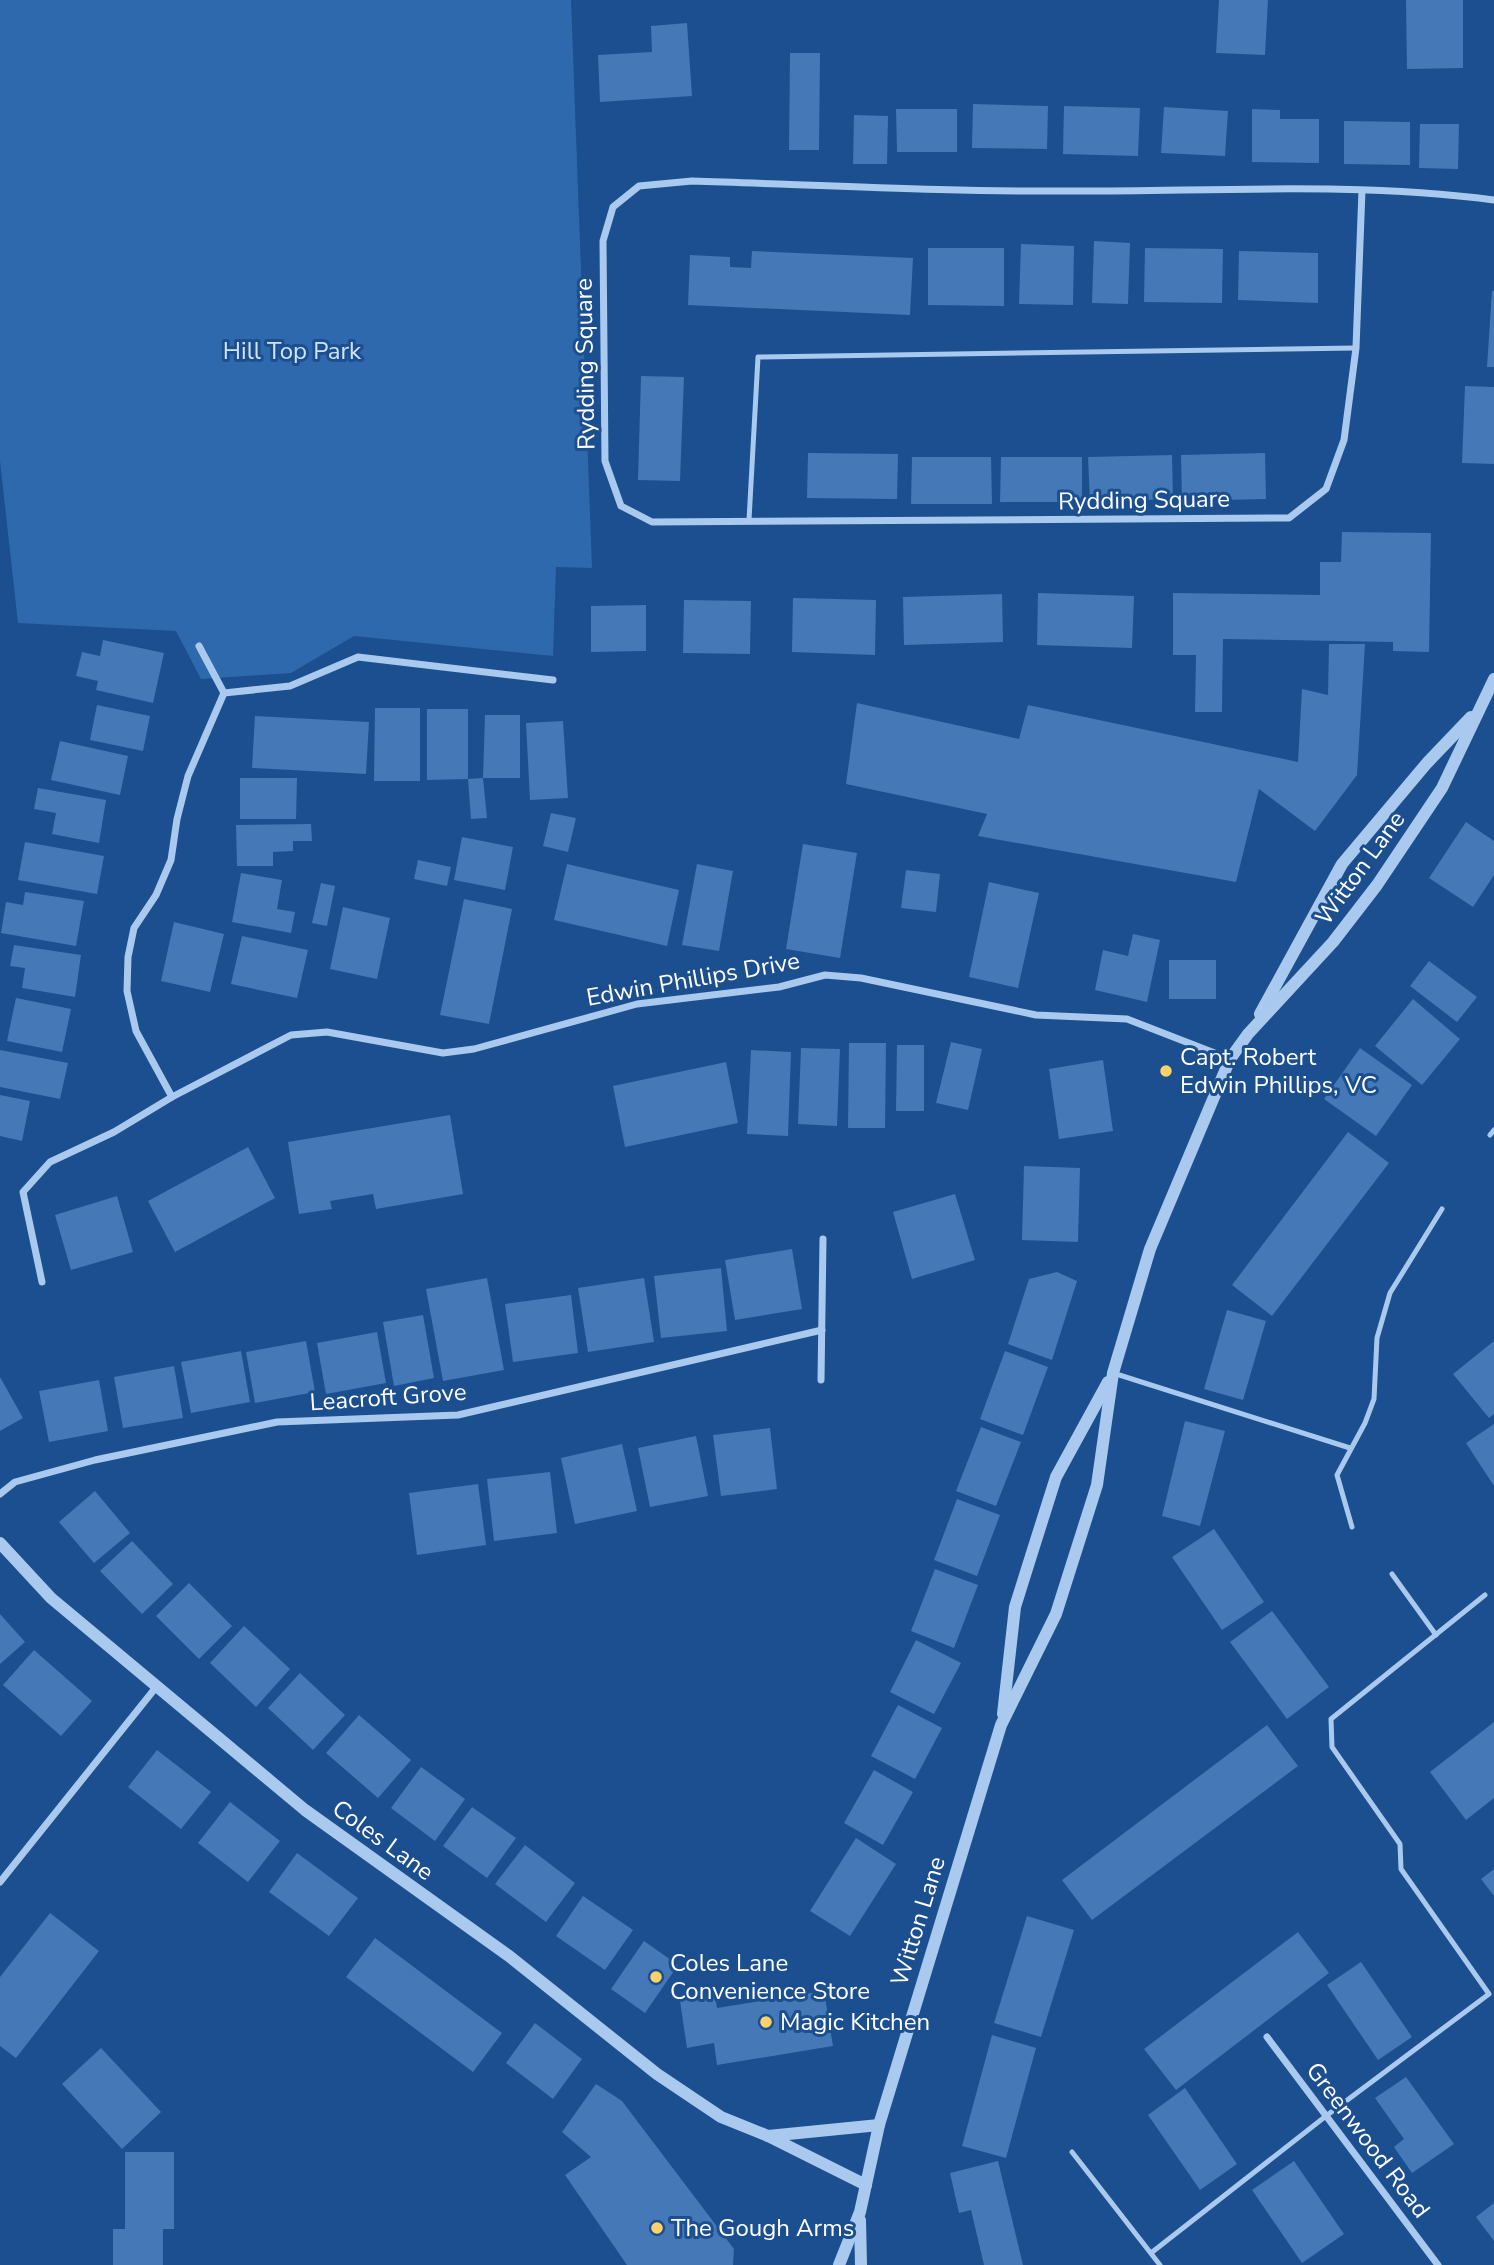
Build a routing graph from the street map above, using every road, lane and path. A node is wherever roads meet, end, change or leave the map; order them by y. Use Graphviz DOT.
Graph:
graph roads {
  1 [pos="1362,190"];
  2 [pos="1494,200"];
  3 [pos="1356,348"];
  4 [pos="750,520"];
  5 [pos="199,646"];
  6 [pos="553,680"];
  7 [pos="1494,680"];
  8 [pos="224,693"];
  9 [pos="1478,709"];
  10 [pos="1248,1034"];
  11 [pos="1230,1059"];
  12 [pos="173,1097"];
  13 [pos="1442,1209"];
  14 [pos="823,1239"];
  15 [pos="42,1282"];
  16 [pos="822,1330"];
  17 [pos="1113,1373"];
  18 [pos="821,1380"];
  19 [pos="1350,1448"];
  20 [pos="0,1494"];
  21 [pos="1352,1527"];
  22 [pos="0,1543"];
  23 [pos="1392,1574"];
  24 [pos="1485,1595"];
  25 [pos="1436,1635"];
  26 [pos="157,1685"];
  27 [pos="1001,1725"];
  28 [pos="0,1882"];
  29 [pos="1489,1994"];
  30 [pos="1494,2000"];
  31 [pos="1267,2037"];
  32 [pos="1326,2116"];
  33 [pos="879,2125"];
  34 [pos="768,2136"];
  35 [pos="1072,2151"];
  36 [pos="866,2185"];
  37 [pos="860,2213"];
  38 [pos="1151,2253"];
  39 [pos="839,2265"];
  40 [pos="861,2265"];
  41 [pos="1160,2265"];
  42 [pos="1438,2265"];
  1 -- 2 [label="street, Rydding Square"];
  1 -- 3 [label="street, Rydding Square"];
  1 -- 4 [label="street, Rydding Square"];
  3 -- 4 [label="street, Rydding Square"];
  3 -- 4 [label="lane"];
  5 -- 8 [label="street"];
  6 -- 8 [label="street"];
  7 -- 9 [label="street, Witton Lane"];
  8 -- 12 [label="street"];
  9 -- 10 [label="street, Witton Lane"];
  9 -- 10 [label="street, Witton Lane"];
  10 -- 11 [label="street, Witton Lane"];
  11 -- 12 [label="street, Edwin Phillips Drive"];
  11 -- 17 [label="street, Witton Lane"];
  12 -- 15 [label="street, Edwin Phillips Drive"];
  13 -- 19 [label="lane"];
  14 -- 16 [label="street"];
  16 -- 18 [label="street"];
  16 -- 20 [label="street, Leacroft Grove"];
  17 -- 19 [label="lane"];
  17 -- 27 [label="street, Witton Lane"];
  17 -- 27 [label="street, Witton Lane"];
  19 -- 21 [label="lane"];
  22 -- 26 [label="street, Coles Lane"];
  23 -- 25 [label="lane"];
  24 -- 25 [label="lane"];
  25 -- 29 [label="lane"];
  26 -- 28 [label="street"];
  26 -- 34 [label="street, Coles Lane"];
  27 -- 33 [label="street, Witton Lane"];
  29 -- 30 [label="lane"];
  29 -- 32 [label="lane"];
  31 -- 32 [label="street, Greenwood Road"];
  32 -- 38 [label="lane"];
  32 -- 42 [label="street, Greenwood Road"];
  33 -- 34 [label="street, Coles Lane"];
  33 -- 36 [label="street, Witton Lane"];
  34 -- 36 [label="street, Coles Lane"];
  35 -- 38 [label="lane"];
  36 -- 37 [label="street, Witton Lane"];
  37 -- 39 [label="street, Witton Lane"];
  37 -- 40 [label="street, Witton Lane"];
  38 -- 41 [label="lane"];
}
